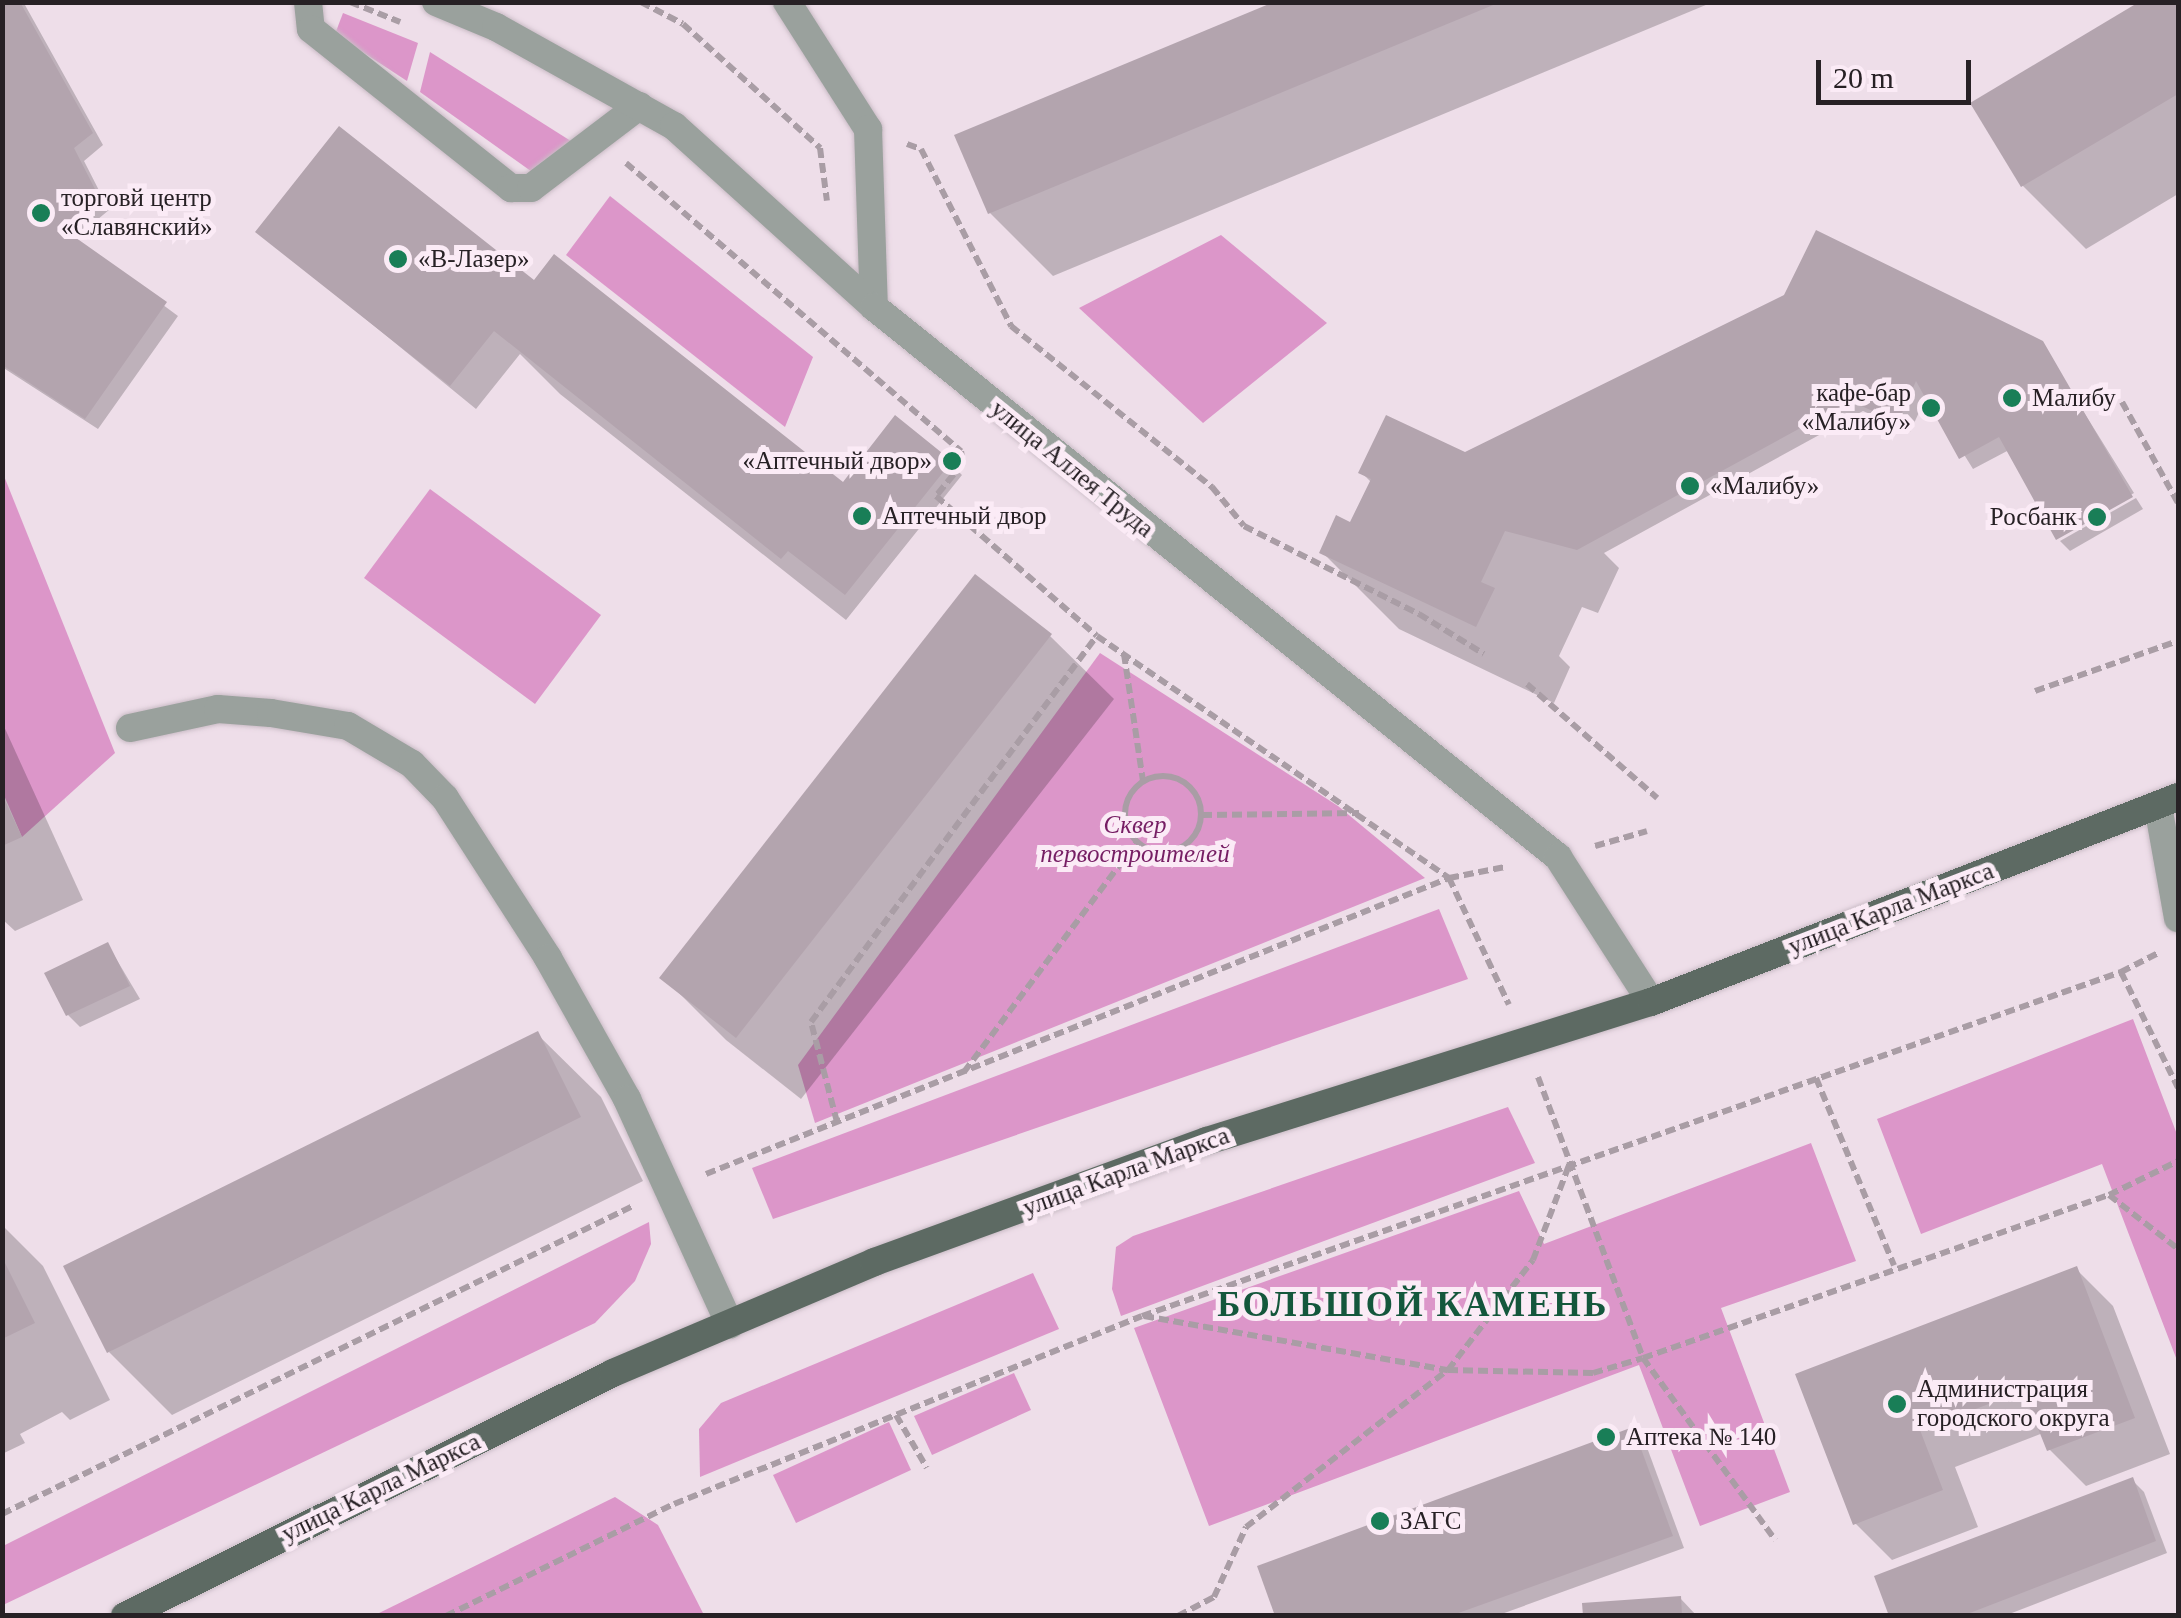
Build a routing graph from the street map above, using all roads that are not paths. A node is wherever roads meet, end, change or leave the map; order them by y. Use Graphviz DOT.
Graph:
graph roads {
  1 [pos="308,2"];
  2 [pos="436,2"];
  3 [pos="788,2"];
  4 [pos="638,106"];
  5 [pos="874,307"];
  6 [pos="130,728"];
  7 [pos="2172,798"];
  8 [pos="2178,828"];
  9 [pos="2178,918"];
  10 [pos="1651,1002"];
  11 [pos="730,1325"];
  12 [pos="125,1616"];
  1 -- 4 [label="street"];
  2 -- 4 [label="street, улица Аллея Труда"];
  3 -- 5 [label="street"];
  4 -- 5 [label="street, улица Аллея Труда"];
  5 -- 10 [label="street, улица Аллея Труда"];
  6 -- 11 [label="street"];
  7 -- 8 [label="street"];
  7 -- 9 [label="street"];
  7 -- 10 [label="main road, улица Карла Маркса"];
  10 -- 11 [label="main road, улица Карла Маркса"];
  11 -- 12 [label="main road, улица Карла Маркса"];
}
